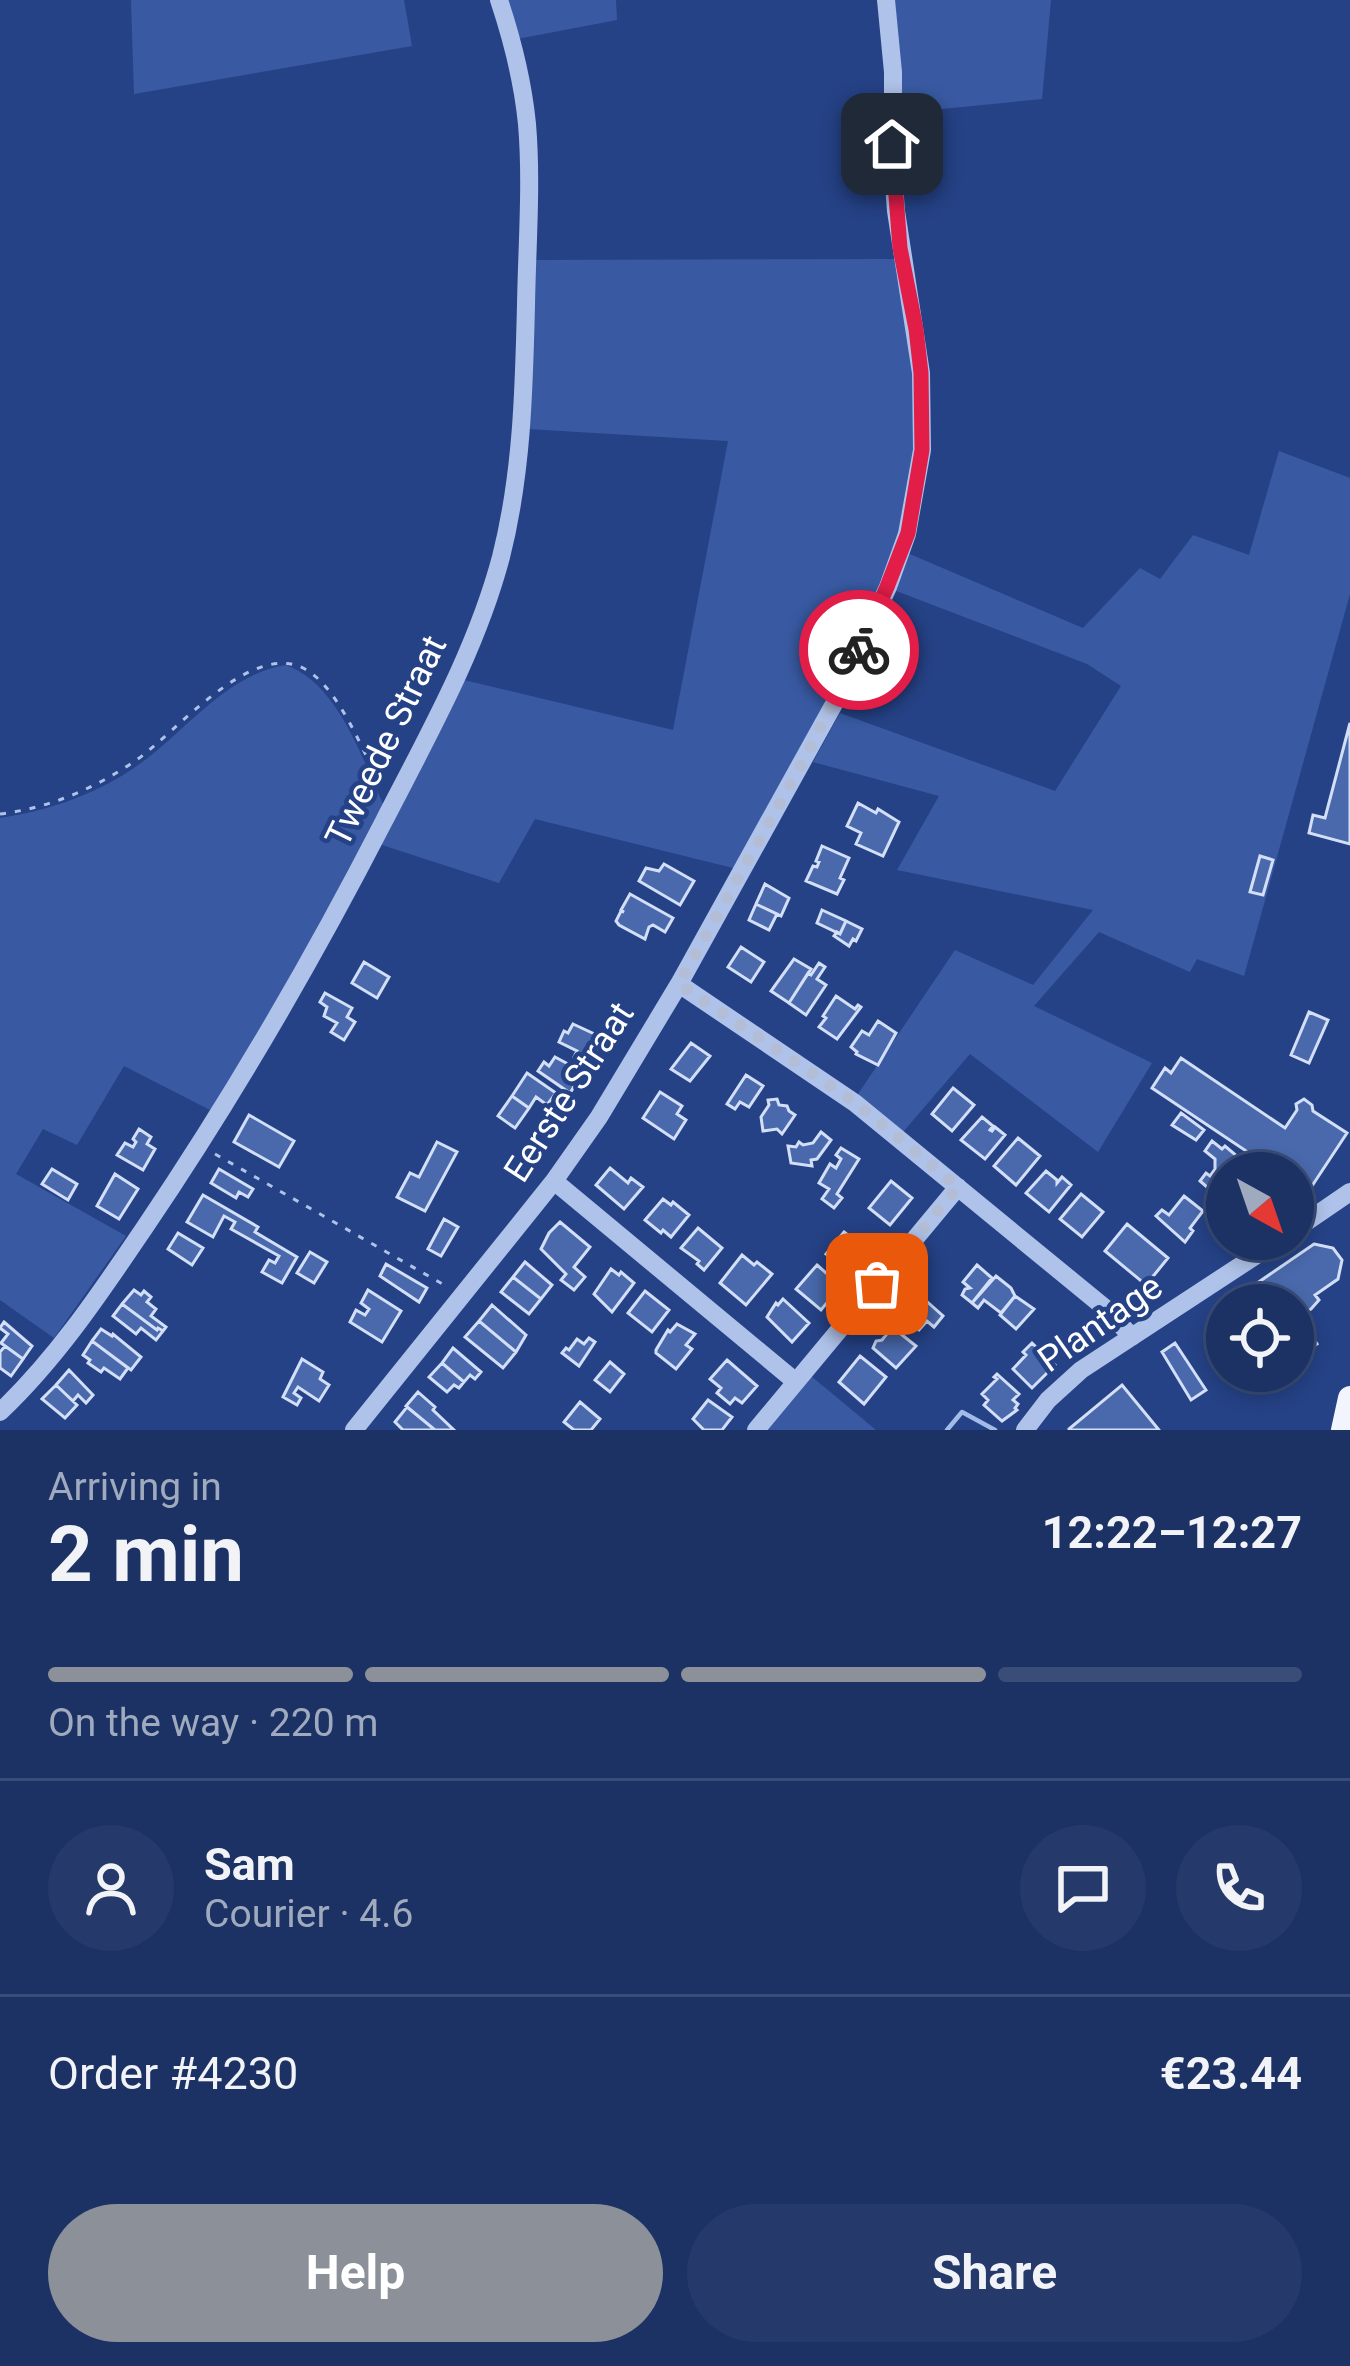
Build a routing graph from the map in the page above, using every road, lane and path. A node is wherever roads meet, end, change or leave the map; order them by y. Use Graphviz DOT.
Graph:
graph roads {
  1 [pos="499,0"];
  2 [pos="886,0"];
  3 [pos="391,806"];
  4 [pos="0,814"];
  5 [pos="679,984"];
  6 [pos="200,1145"];
  7 [pos="554,1181"];
  8 [pos="958,1187"];
  9 [pos="1350,1192"];
  10 [pos="1314,1217"];
  11 [pos="1249,1260"];
  12 [pos="463,1296"];
  13 [pos="1132,1337"];
  14 [pos="796,1382"];
  15 [pos="1350,1398"];
  16 [pos="0,1412"];
  17 [pos="361,1428"];
  18 [pos="756,1430"];
  19 [pos="1025,1430"];
  20 [pos="1343,1430"];
  1 -- 3 [label="street, Tweede Straat"];
  2 -- 5 [label="street, Eerste Straat"];
  3 -- 4 [label="path"];
  3 -- 6 [label="street, Tweede Straat"];
  5 -- 7 [label="street, Eerste Straat"];
  5 -- 8 [label="street"];
  6 -- 12 [label="path"];
  6 -- 16 [label="street, Tweede Straat"];
  7 -- 12 [label="street, Eerste Straat"];
  7 -- 14 [label="street"];
  8 -- 13 [label="street"];
  8 -- 14 [label="street"];
  9 -- 10 [label="street"];
  11 -- 13 [label="street, Plantage"];
  12 -- 17 [label="street, Eerste Straat"];
  13 -- 19 [label="street, Plantage"];
  14 -- 18 [label="street"];
  15 -- 20 [label="main road"];
}
